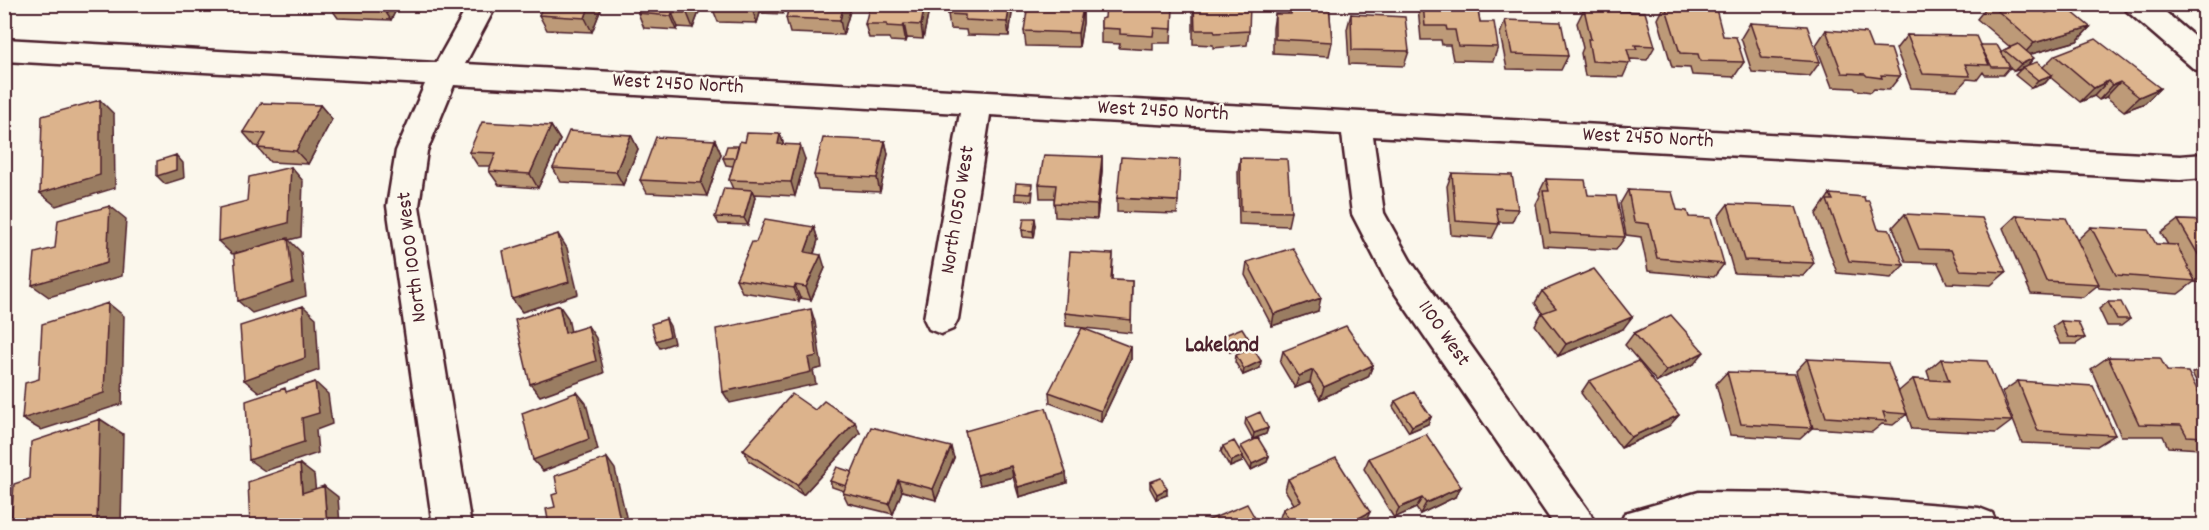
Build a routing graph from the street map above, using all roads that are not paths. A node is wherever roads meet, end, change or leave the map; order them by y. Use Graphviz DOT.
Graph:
graph roads {
  1 [pos="483,4"];
  2 [pos="2137,4"];
  3 [pos="15,50"];
  4 [pos="2205,61"];
  5 [pos="445,73"];
  6 [pos="4,76"];
  7 [pos="977,101"];
  8 [pos="1356,124"];
  9 [pos="2205,166"];
  10 [pos="941,319"];
  11 [pos="452,525"];
  12 [pos="1577,525"];
  13 [pos="1638,525"];
  14 [pos="1978,525"];
  1 -- 5 [label="street, North 1000 West"];
  2 -- 4 [label="street"];
  3 -- 5 [label="street, West 2450 North"];
  3 -- 6 [label="street"];
  5 -- 7 [label="street, West 2450 North"];
  5 -- 11 [label="street, North 1000 West"];
  7 -- 8 [label="street, West 2450 North"];
  7 -- 10 [label="street, North 1050 West"];
  8 -- 9 [label="street, West 2450 North"];
  8 -- 12 [label="street, 1100 West"];
  13 -- 14 [label="street"];
}
